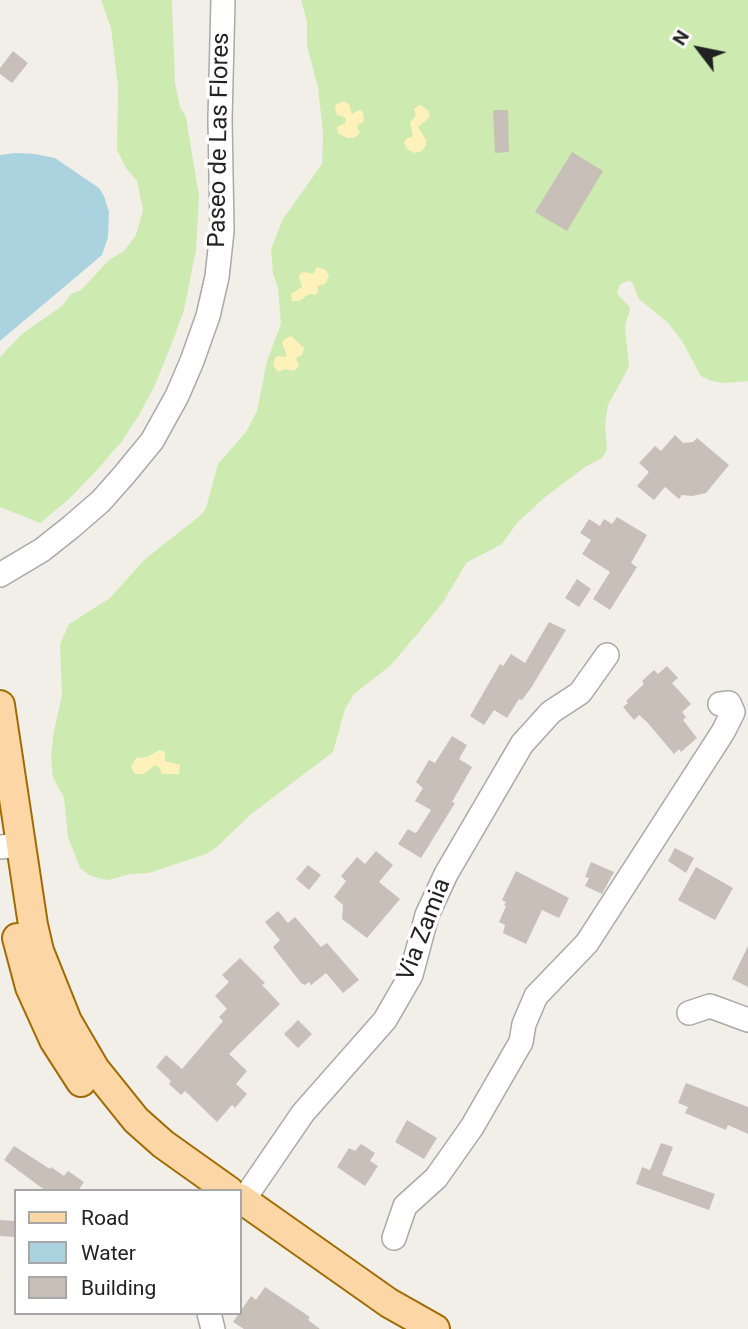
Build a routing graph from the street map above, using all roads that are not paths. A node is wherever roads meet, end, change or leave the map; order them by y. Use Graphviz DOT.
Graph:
graph roads {
  1 [pos="223,0"];
  2 [pos="0,575"];
  3 [pos="607,655"];
  4 [pos="720,704"];
  5 [pos="0,705"];
  6 [pos="6,842"];
  7 [pos="689,1013"];
  8 [pos="748,1020"];
  9 [pos="193,1189"];
  10 [pos="220,1189"];
  11 [pos="242,1198"];
  12 [pos="242,1206"];
  13 [pos="242,1206"];
  14 [pos="394,1238"];
  15 [pos="400,1329"];
  16 [pos="435,1329"];
  1 -- 2 [label="street, Paseo de Las Flores"];
  3 -- 11 [label="street, Via Zamia"];
  4 -- 14 [label="street"];
  5 -- 6 [label="main road"];
  6 -- 9 [label="main road"];
  6 -- 10 [label="main road"];
  7 -- 8 [label="street"];
  12 -- 15 [label="main road"];
  13 -- 16 [label="main road"];
}
